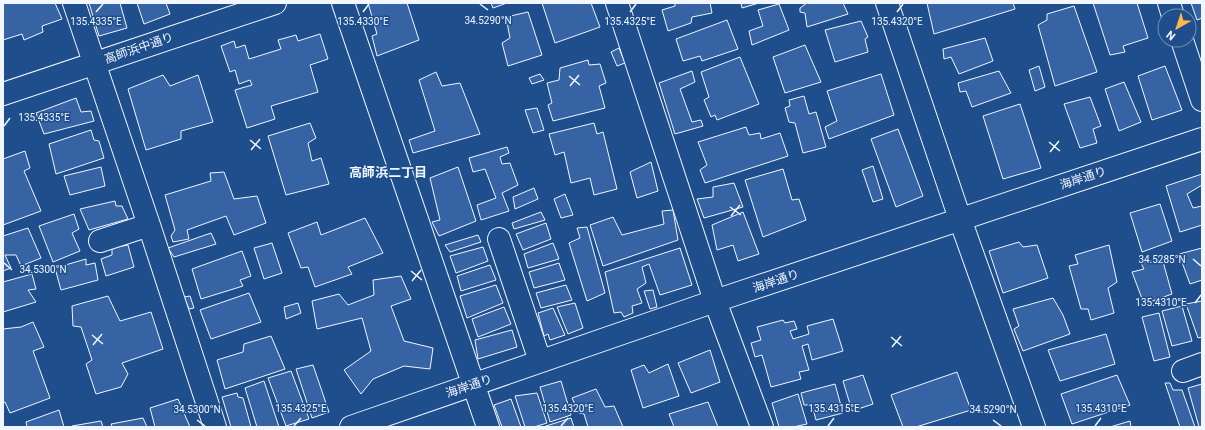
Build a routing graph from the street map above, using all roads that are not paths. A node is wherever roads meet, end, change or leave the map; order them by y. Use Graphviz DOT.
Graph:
graph roads {
  1 [pos="74,3"];
  2 [pos="275,3"];
  3 [pos="343,3"];
  4 [pos="617,3"];
  5 [pos="887,3"];
  6 [pos="1185,48"];
  7 [pos="95,64"];
  8 [pos="3,94"];
  9 [pos="1202,100"];
  10 [pos="1202,139"];
  11 [pos="960,218"];
  12 [pos="149,225"];
  13 [pos="499,239"];
  14 [pos="100,241"];
  15 [pos="715,301"];
  16 [pos="540,361"];
  17 [pos="473,385"];
  18 [pos="215,427"];
  19 [pos="350,427"];
  20 [pos="488,427"];
  21 [pos="762,427"];
  22 [pos="1034,427"];
  1 -- 7 [label="street"];
  2 -- 7 [label="street, 高師浜中通り"];
  3 -- 17 [label="street"];
  4 -- 15 [label="street"];
  5 -- 11 [label="street"];
  6 -- 9 [label="street"];
  7 -- 8 [label="street, 高師浜中通り"];
  7 -- 12 [label="street"];
  10 -- 11 [label="street, 海岸通り"];
  11 -- 15 [label="street, 海岸通り"];
  11 -- 22 [label="street"];
  12 -- 14 [label="street"];
  12 -- 18 [label="street"];
  13 -- 16 [label="street"];
  15 -- 16 [label="street, 海岸通り"];
  15 -- 21 [label="street"];
  16 -- 17 [label="street, 海岸通り"];
  17 -- 19 [label="street, 海岸通り"];
  17 -- 20 [label="street"];
}
